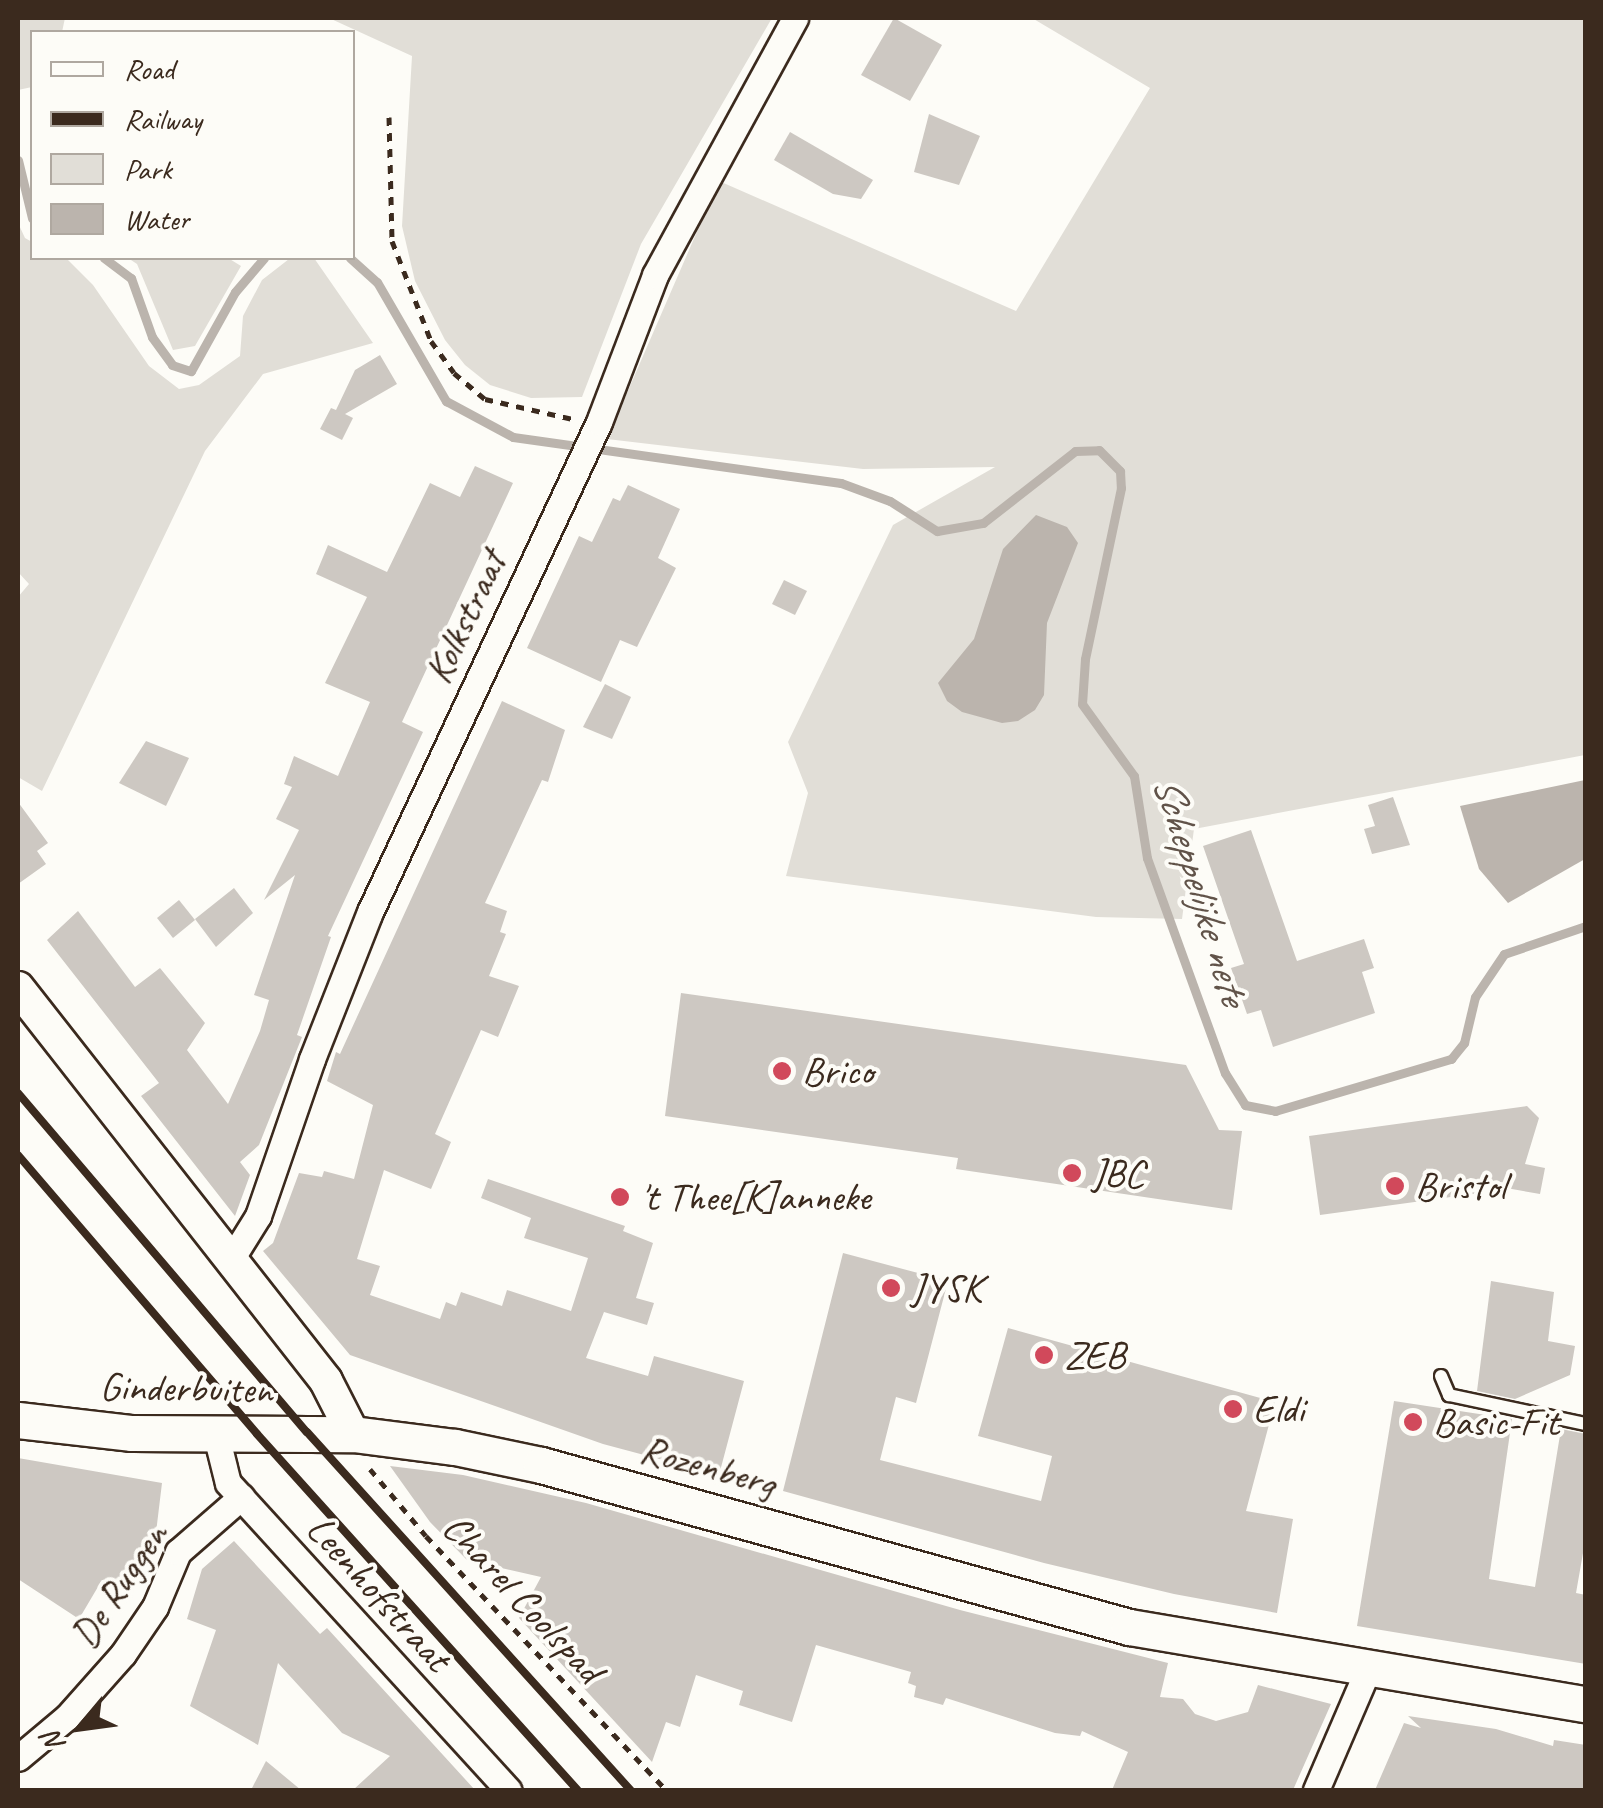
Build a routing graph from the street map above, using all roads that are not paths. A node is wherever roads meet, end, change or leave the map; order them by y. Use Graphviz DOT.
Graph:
graph roads {
  1 [pos="795,18"];
  2 [pos="18,988"];
  3 [pos="230,1260"];
  4 [pos="1441,1376"];
  5 [pos="18,1420"];
  6 [pos="1586,1424"];
  7 [pos="353,1434"];
  8 [pos="216,1435"];
  9 [pos="241,1497"];
  10 [pos="1368,1669"];
  11 [pos="1586,1704"];
  12 [pos="18,1758"];
  13 [pos="508,1790"];
  14 [pos="1316,1790"];
  1 -- 3 [label="street, Kolkstraat"];
  2 -- 3 [label="street"];
  3 -- 7 [label="street"];
  4 -- 6 [label="lane"];
  5 -- 8 [label="main road, Ginderbuiten"];
  7 -- 8 [label="main road, Ginderbuiten"];
  7 -- 10 [label="main road, Rozenberg"];
  8 -- 9 [label="street, Leenhofstraat"];
  9 -- 12 [label="street, De Ruggen"];
  9 -- 13 [label="street, Leenhofstraat"];
  10 -- 11 [label="main road, Rozenberg"];
  10 -- 14 [label="street"];
}
